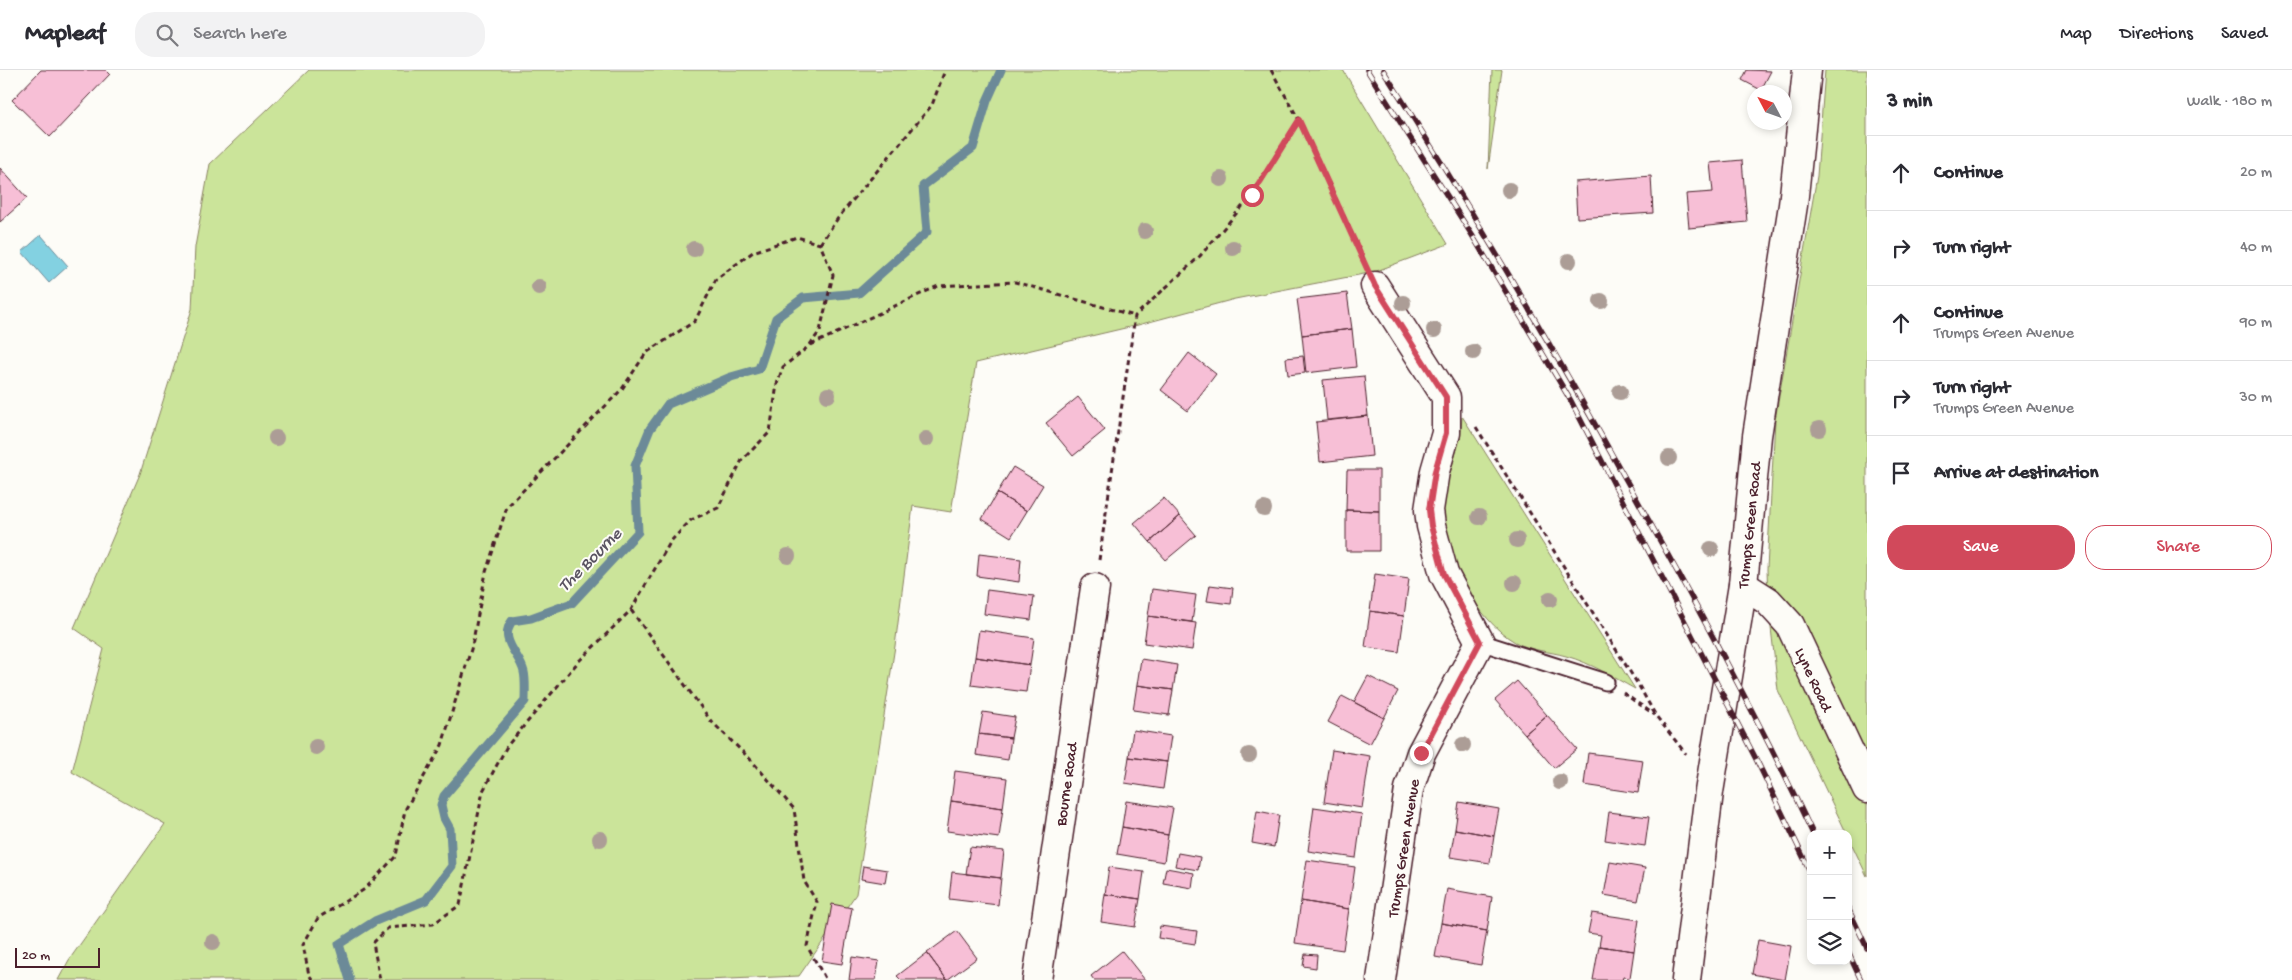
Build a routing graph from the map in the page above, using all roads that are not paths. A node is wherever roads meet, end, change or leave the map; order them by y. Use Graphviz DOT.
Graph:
graph roads {
  1 [pos="1807,70"];
  2 [pos="1375,286"];
  3 [pos="1743,585"];
  4 [pos="1094,588"];
  5 [pos="1480,642"];
  6 [pos="1606,682"];
  7 [pos="1867,789"];
  8 [pos="1037,980"];
  9 [pos="1381,980"];
  10 [pos="1686,980"];
  1 -- 3 [label="street, Trumps Green Road"];
  2 -- 5 [label="street"];
  3 -- 7 [label="street, Lyne Road"];
  3 -- 10 [label="street, Trumps Green Road"];
  4 -- 8 [label="street, Bourne Road"];
  5 -- 6 [label="lane"];
  5 -- 9 [label="street, Trumps Green Avenue"];
}
